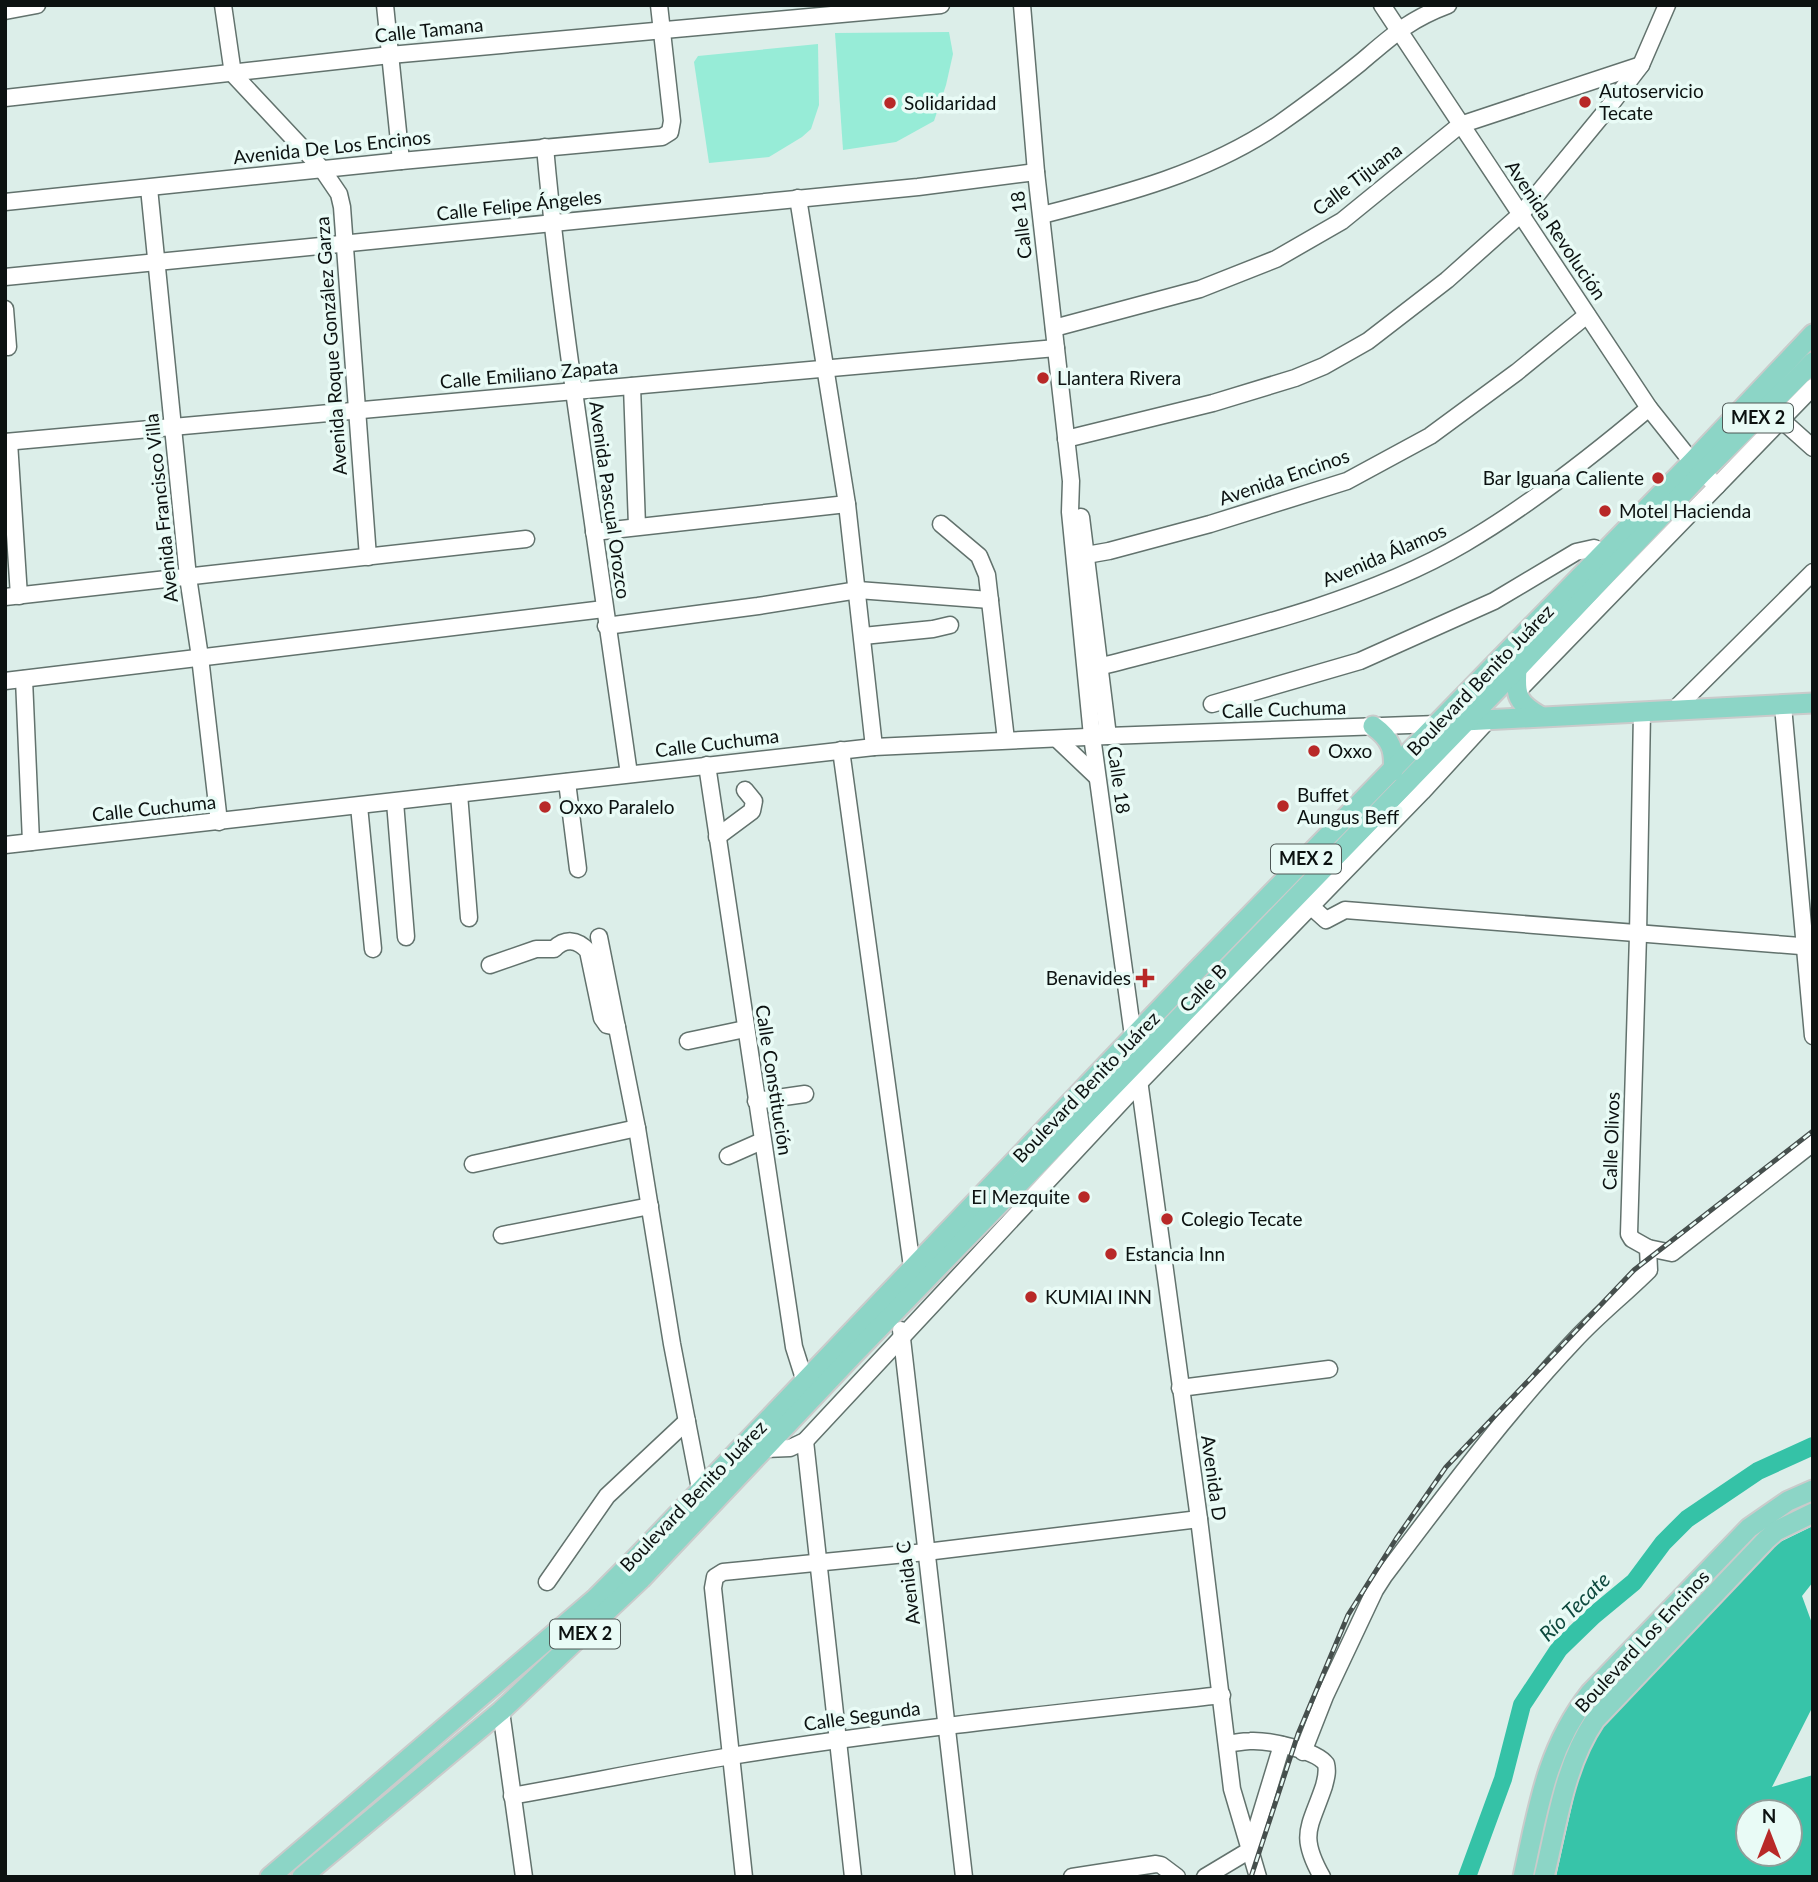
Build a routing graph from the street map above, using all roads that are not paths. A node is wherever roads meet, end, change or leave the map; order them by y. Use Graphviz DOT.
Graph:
graph roads {
  1 [pos="37,5"];
  2 [pos="223,5"];
  3 [pos="385,5"];
  4 [pos="659,5"];
  5 [pos="942,5"];
  6 [pos="1022,5"];
  7 [pos="1382,5"];
  8 [pos="1448,5"];
  9 [pos="1667,5"];
  10 [pos="5,10"];
  11 [pos="661,29"];
  12 [pos="1398,29"];
  13 [pos="390,55"];
  14 [pos="1640,65"];
  15 [pos="233,74"];
  16 [pos="5,98"];
  17 [pos="1460,125"];
  18 [pos="545,147"];
  19 [pos="401,161"];
  20 [pos="322,169"];
  21 [pos="1036,172"];
  22 [pos="149,188"];
  23 [pos="798,198"];
  24 [pos="5,202"];
  25 [pos="1042,215"];
  26 [pos="1521,215"];
  27 [pos="552,222"];
  28 [pos="346,243"];
  29 [pos="157,262"];
  30 [pos="5,278"];
  31 [pos="5,309"];
  32 [pos="1587,315"];
  33 [pos="1054,328"];
  34 [pos="1813,334"];
  35 [pos="8,347"];
  36 [pos="1056,348"];
  37 [pos="1813,362"];
  38 [pos="825,368"];
  39 [pos="632,386"];
  40 [pos="1813,387"];
  41 [pos="574,390"];
  42 [pos="1649,408"];
  43 [pos="358,411"];
  44 [pos="1774,413"];
  45 [pos="174,428"];
  46 [pos="1066,439"];
  47 [pos="7,442"];
  48 [pos="1813,448"];
  49 [pos="1697,467"];
  50 [pos="1717,486"];
  51 [pos="848,504"];
  52 [pos="941,524"];
  53 [pos="638,526"];
  54 [pos="594,531"];
  55 [pos="526,539"];
  56 [pos="1605,552"];
  57 [pos="1081,556"];
  58 [pos="368,557"];
  59 [pos="1813,572"];
  60 [pos="188,577"];
  61 [pos="858,590"];
  62 [pos="12,597"];
  63 [pos="990,600"];
  64 [pos="605,617"];
  65 [pos="950,625"];
  66 [pos="863,636"];
  67 [pos="200,657"];
  68 [pos="1510,663"];
  69 [pos="1099,667"];
  70 [pos="24,679"];
  71 [pos="5,681"];
  72 [pos="1517,692"];
  73 [pos="1813,703"];
  74 [pos="1212,704"];
  75 [pos="1783,706"];
  76 [pos="1674,710"];
  77 [pos="1642,712"];
  78 [pos="1541,716"];
  79 [pos="1476,719"];
  80 [pos="1437,724"];
  81 [pos="1373,726"];
  82 [pos="1100,736"];
  83 [pos="1058,739"];
  84 [pos="1006,740"];
  85 [pos="874,747"];
  86 [pos="841,750"];
  87 [pos="707,765"];
  88 [pos="1393,771"];
  89 [pos="629,774"];
  90 [pos="1097,777"];
  91 [pos="567,782"];
  92 [pos="745,790"];
  93 [pos="459,794"];
  94 [pos="395,802"];
  95 [pos="359,806"];
  96 [pos="219,822"];
  97 [pos="717,837"];
  98 [pos="31,842"];
  99 [pos="5,845"];
  100 [pos="578,869"];
  101 [pos="1305,901"];
  102 [pos="469,918"];
  103 [pos="1638,935"];
  104 [pos="406,937"];
  105 [pos="599,937"];
  106 [pos="1809,947"];
  107 [pos="373,949"];
  108 [pos="490,965"];
  109 [pos="617,1027"];
  110 [pos="745,1029"];
  111 [pos="1813,1036"];
  112 [pos="1132,1039"];
  113 [pos="688,1041"];
  114 [pos="1138,1074"];
  115 [pos="805,1094"];
  116 [pos="756,1101"];
  117 [pos="637,1128"];
  118 [pos="762,1141"];
  119 [pos="1813,1143"];
  120 [pos="728,1156"];
  121 [pos="473,1164"];
  122 [pos="650,1206"];
  123 [pos="502,1235"];
  124 [pos="1648,1248"];
  125 [pos="1672,1253"];
  126 [pos="912,1267"];
  127 [pos="1649,1270"];
  128 [pos="895,1285"];
  129 [pos="898,1311"];
  130 [pos="902,1337"];
  131 [pos="1329,1369"];
  132 [pos="803,1381"];
  133 [pos="1180,1388"];
  134 [pos="811,1399"];
  135 [pos="687,1421"];
  136 [pos="805,1441"];
  137 [pos="765,1449"];
  138 [pos="700,1489"];
  139 [pos="1813,1490"];
  140 [pos="1813,1513"];
  141 [pos="1199,1519"];
  142 [pos="660,1532"];
  143 [pos="926,1552"];
  144 [pos="817,1563"];
  145 [pos="547,1582"];
  146 [pos="613,1606"];
  147 [pos="1222,1695"];
  148 [pos="501,1711"];
  149 [pos="946,1726"];
  150 [pos="838,1741"];
  151 [pos="1227,1744"];
  152 [pos="1282,1745"];
  153 [pos="1303,1752"];
  154 [pos="731,1756"];
  155 [pos="512,1796"];
  156 [pos="1250,1850"];
  157 [pos="270,1877"];
  158 [pos="302,1877"];
  159 [pos="524,1877"];
  160 [pos="744,1877"];
  161 [pos="853,1877"];
  162 [pos="964,1877"];
  163 [pos="1072,1877"];
  164 [pos="1177,1877"];
  165 [pos="1205,1877"];
  166 [pos="1258,1877"];
  167 [pos="1322,1877"];
  168 [pos="1523,1877"];
  169 [pos="1544,1877"];
  1 -- 10 [label="street"];
  2 -- 15 [label="street"];
  3 -- 13 [label="street"];
  4 -- 11 [label="street"];
  5 -- 11 [label="street, Calle Tamana"];
  6 -- 21 [label="street, Calle 18"];
  7 -- 12 [label="street, Avenida Revolución"];
  8 -- 12 [label="street"];
  9 -- 14 [label="street"];
  11 -- 13 [label="street, Calle Tamana"];
  11 -- 18 [label="street, Avenida De Los Encinos"];
  12 -- 17 [label="street, Avenida Revolución"];
  12 -- 25 [label="street"];
  13 -- 15 [label="street, Calle Tamana"];
  13 -- 19 [label="street"];
  14 -- 17 [label="street, Calle Tijuana"];
  14 -- 26 [label="street"];
  15 -- 16 [label="street, Calle Tamana"];
  15 -- 20 [label="street, Avenida Roque González Garza"];
  17 -- 26 [label="street, Avenida Revolución"];
  17 -- 33 [label="street, Calle Tijuana"];
  18 -- 19 [label="street, Avenida De Los Encinos"];
  18 -- 27 [label="street, Avenida Pascual Orozco"];
  19 -- 20 [label="street, Avenida De Los Encinos"];
  20 -- 22 [label="street, Avenida De Los Encinos"];
  20 -- 28 [label="street, Avenida Roque González Garza"];
  21 -- 23 [label="street, Calle Felipe Ángeles"];
  21 -- 25 [label="street, Calle 18"];
  22 -- 24 [label="street, Avenida De Los Encinos"];
  22 -- 29 [label="street, Avenida Francisco Villa"];
  23 -- 27 [label="street, Calle Felipe Ángeles"];
  23 -- 38 [label="street"];
  25 -- 33 [label="street, Calle 18"];
  26 -- 32 [label="street, Avenida Revolución"];
  26 -- 46 [label="street"];
  27 -- 28 [label="street, Calle Felipe Ángeles"];
  27 -- 41 [label="street, Avenida Pascual Orozco"];
  28 -- 29 [label="street, Calle Felipe Ángeles"];
  28 -- 43 [label="street, Avenida Roque González Garza"];
  29 -- 30 [label="street, Calle Felipe Ángeles"];
  29 -- 45 [label="street, Avenida Francisco Villa"];
  31 -- 35 [label="street"];
  32 -- 42 [label="street, Avenida Revolución"];
  32 -- 57 [label="street, Avenida Encinos"];
  33 -- 36 [label="street, Calle 18"];
  34 -- 49 [label="main road, Boulevard Benito Juárez / MEX 2"];
  36 -- 38 [label="street, Calle Emiliano Zapata"];
  36 -- 46 [label="street, Calle 18"];
  37 -- 44 [label="main road, Boulevard Benito Juárez / MEX 2"];
  38 -- 39 [label="street, Calle Emiliano Zapata"];
  38 -- 51 [label="street"];
  39 -- 41 [label="street, Calle Emiliano Zapata"];
  39 -- 53 [label="street"];
  40 -- 44 [label="street"];
  41 -- 43 [label="street, Calle Emiliano Zapata"];
  41 -- 54 [label="street, Avenida Pascual Orozco"];
  42 -- 49 [label="street, Avenida Revolución"];
  42 -- 69 [label="street, Avenida Álamos"];
  43 -- 45 [label="street, Calle Emiliano Zapata"];
  43 -- 58 [label="street, Avenida Roque González Garza"];
  44 -- 48 [label="street"];
  44 -- 49 [label="main road, Boulevard Benito Juárez / MEX 2"];
  44 -- 50 [label="street"];
  45 -- 47 [label="street, Calle Emiliano Zapata"];
  45 -- 60 [label="street, Avenida Francisco Villa"];
  46 -- 57 [label="street, Calle 18"];
  47 -- 62 [label="street"];
  49 -- 50 [label="street, Avenida Revolución"];
  49 -- 56 [label="main road, Boulevard Benito Juárez / MEX 2"];
  49 -- 68 [label="main road, Boulevard Benito Juárez / MEX 2"];
  50 -- 72 [label="street"];
  51 -- 53 [label="street"];
  51 -- 61 [label="street"];
  52 -- 63 [label="street"];
  53 -- 54 [label="street"];
  54 -- 64 [label="street, Avenida Pascual Orozco"];
  55 -- 58 [label="street"];
  56 -- 68 [label="main road, Boulevard Benito Juárez / MEX 2"];
  56 -- 74 [label="street"];
  57 -- 69 [label="street, Calle 18"];
  57 -- 82 [label="street, Calle 18"];
  58 -- 60 [label="street"];
  59 -- 76 [label="street"];
  60 -- 62 [label="street"];
  60 -- 67 [label="street, Avenida Francisco Villa"];
  61 -- 63 [label="street"];
  61 -- 64 [label="street"];
  61 -- 66 [label="street"];
  63 -- 84 [label="street"];
  64 -- 67 [label="street"];
  64 -- 89 [label="street, Avenida Pascual Orozco"];
  65 -- 66 [label="street"];
  66 -- 85 [label="street"];
  67 -- 70 [label="street"];
  67 -- 96 [label="street, Avenida Francisco Villa"];
  68 -- 72 [label="main road"];
  68 -- 79 [label="main road, Boulevard Benito Juárez / MEX 2"];
  68 -- 80 [label="main road, Boulevard Benito Juárez / MEX 2"];
  69 -- 82 [label="street, Calle 18"];
  70 -- 71 [label="street"];
  70 -- 98 [label="street"];
  72 -- 78 [label="main road"];
  73 -- 75 [label="main road"];
  75 -- 76 [label="main road"];
  75 -- 106 [label="street"];
  76 -- 77 [label="main road"];
  77 -- 78 [label="main road"];
  77 -- 103 [label="street, Calle Olivos"];
  78 -- 79 [label="main road"];
  79 -- 80 [label="main road"];
  79 -- 101 [label="main road, Boulevard Benito Juárez / MEX 2"];
  80 -- 81 [label="street, Calle Cuchuma"];
  80 -- 88 [label="main road, Boulevard Benito Juárez / MEX 2"];
  81 -- 82 [label="street, Calle Cuchuma"];
  81 -- 88 [label="main road"];
  82 -- 83 [label="street, Calle Cuchuma"];
  82 -- 90 [label="street, Calle 18"];
  83 -- 84 [label="street, Calle Cuchuma"];
  83 -- 90 [label="street"];
  84 -- 85 [label="street, Calle Cuchuma"];
  85 -- 86 [label="street, Calle Cuchuma"];
  86 -- 87 [label="street, Calle Cuchuma"];
  86 -- 126 [label="street"];
  87 -- 89 [label="street, Calle Cuchuma"];
  87 -- 97 [label="street, Calle Constitución"];
  88 -- 112 [label="main road, Boulevard Benito Juárez / MEX 2"];
  89 -- 91 [label="street, Calle Cuchuma"];
  90 -- 112 [label="street, Calle 18"];
  91 -- 93 [label="street, Calle Cuchuma"];
  91 -- 100 [label="street"];
  92 -- 97 [label="street"];
  93 -- 94 [label="street, Calle Cuchuma"];
  93 -- 102 [label="street"];
  94 -- 95 [label="street, Calle Cuchuma"];
  94 -- 104 [label="street"];
  95 -- 96 [label="street, Calle Cuchuma"];
  95 -- 107 [label="street"];
  96 -- 98 [label="street, Calle Cuchuma"];
  97 -- 110 [label="street, Calle Constitución"];
  98 -- 99 [label="street, Calle Cuchuma"];
  101 -- 103 [label="street"];
  101 -- 114 [label="main road, Boulevard Benito Juárez / MEX 2"];
  103 -- 106 [label="street"];
  103 -- 124 [label="street, Calle Olivos"];
  105 -- 109 [label="street"];
  106 -- 111 [label="street"];
  108 -- 109 [label="street"];
  109 -- 117 [label="street"];
  110 -- 113 [label="street"];
  110 -- 116 [label="street, Calle Constitución"];
  112 -- 114 [label="street, Calle 18"];
  112 -- 126 [label="main road, Boulevard Benito Juárez / MEX 2"];
  114 -- 129 [label="main road, Boulevard Benito Juárez / MEX 2"];
  114 -- 130 [label="street"];
  114 -- 133 [label="street, Avenida D"];
  115 -- 116 [label="street"];
  116 -- 118 [label="street, Calle Constitución"];
  117 -- 121 [label="street"];
  117 -- 122 [label="street"];
  118 -- 120 [label="street"];
  118 -- 132 [label="street, Calle Constitución"];
  119 -- 125 [label="street"];
  122 -- 123 [label="street"];
  122 -- 135 [label="street"];
  124 -- 125 [label="street"];
  124 -- 127 [label="street"];
  125 -- 127 [label="street"];
  126 -- 128 [label="main road, Boulevard Benito Juárez / MEX 2"];
  127 -- 153 [label="street"];
  128 -- 129 [label="street, Avenida C"];
  128 -- 132 [label="main road, Boulevard Benito Juárez / MEX 2"];
  129 -- 130 [label="street, Avenida C"];
  129 -- 134 [label="main road, Boulevard Benito Juárez / MEX 2"];
  130 -- 136 [label="street"];
  130 -- 143 [label="street, Avenida C"];
  131 -- 133 [label="street"];
  132 -- 134 [label="street, Calle Constitución"];
  132 -- 138 [label="main road, Boulevard Benito Juárez / MEX 2"];
  133 -- 141 [label="street, Avenida D"];
  134 -- 137 [label="main road, Boulevard Benito Juárez / MEX 2"];
  135 -- 138 [label="street"];
  135 -- 145 [label="street"];
  136 -- 137 [label="street"];
  136 -- 144 [label="street"];
  137 -- 146 [label="main road, Boulevard Benito Juárez / MEX 2"];
  138 -- 142 [label="main road, Boulevard Benito Juárez / MEX 2"];
  139 -- 168 [label="main road, Boulevard Los Encinos"];
  140 -- 169 [label="main road, Boulevard Los Encinos"];
  141 -- 143 [label="street"];
  141 -- 147 [label="street, Avenida D"];
  142 -- 146 [label="main road"];
  142 -- 157 [label="main road, Boulevard Benito Juárez / MEX 2"];
  143 -- 144 [label="street"];
  143 -- 149 [label="street, Avenida C"];
  144 -- 150 [label="street"];
  144 -- 154 [label="street"];
  146 -- 148 [label="main road, Boulevard Benito Juárez / MEX 2"];
  147 -- 149 [label="street, Calle Segunda"];
  147 -- 151 [label="street, Avenida D"];
  148 -- 155 [label="street"];
  148 -- 158 [label="main road, Boulevard Benito Juárez / MEX 2"];
  149 -- 150 [label="street, Calle Segunda"];
  149 -- 162 [label="street, Avenida C"];
  150 -- 154 [label="street, Calle Segunda"];
  150 -- 161 [label="street"];
  151 -- 152 [label="street"];
  151 -- 156 [label="street, Avenida D"];
  152 -- 153 [label="street"];
  152 -- 156 [label="street"];
  153 -- 167 [label="street"];
  154 -- 155 [label="street, Calle Segunda"];
  154 -- 160 [label="street"];
  155 -- 159 [label="street"];
  156 -- 165 [label="street"];
  156 -- 166 [label="street, Avenida D"];
  163 -- 164 [label="street"];
}
